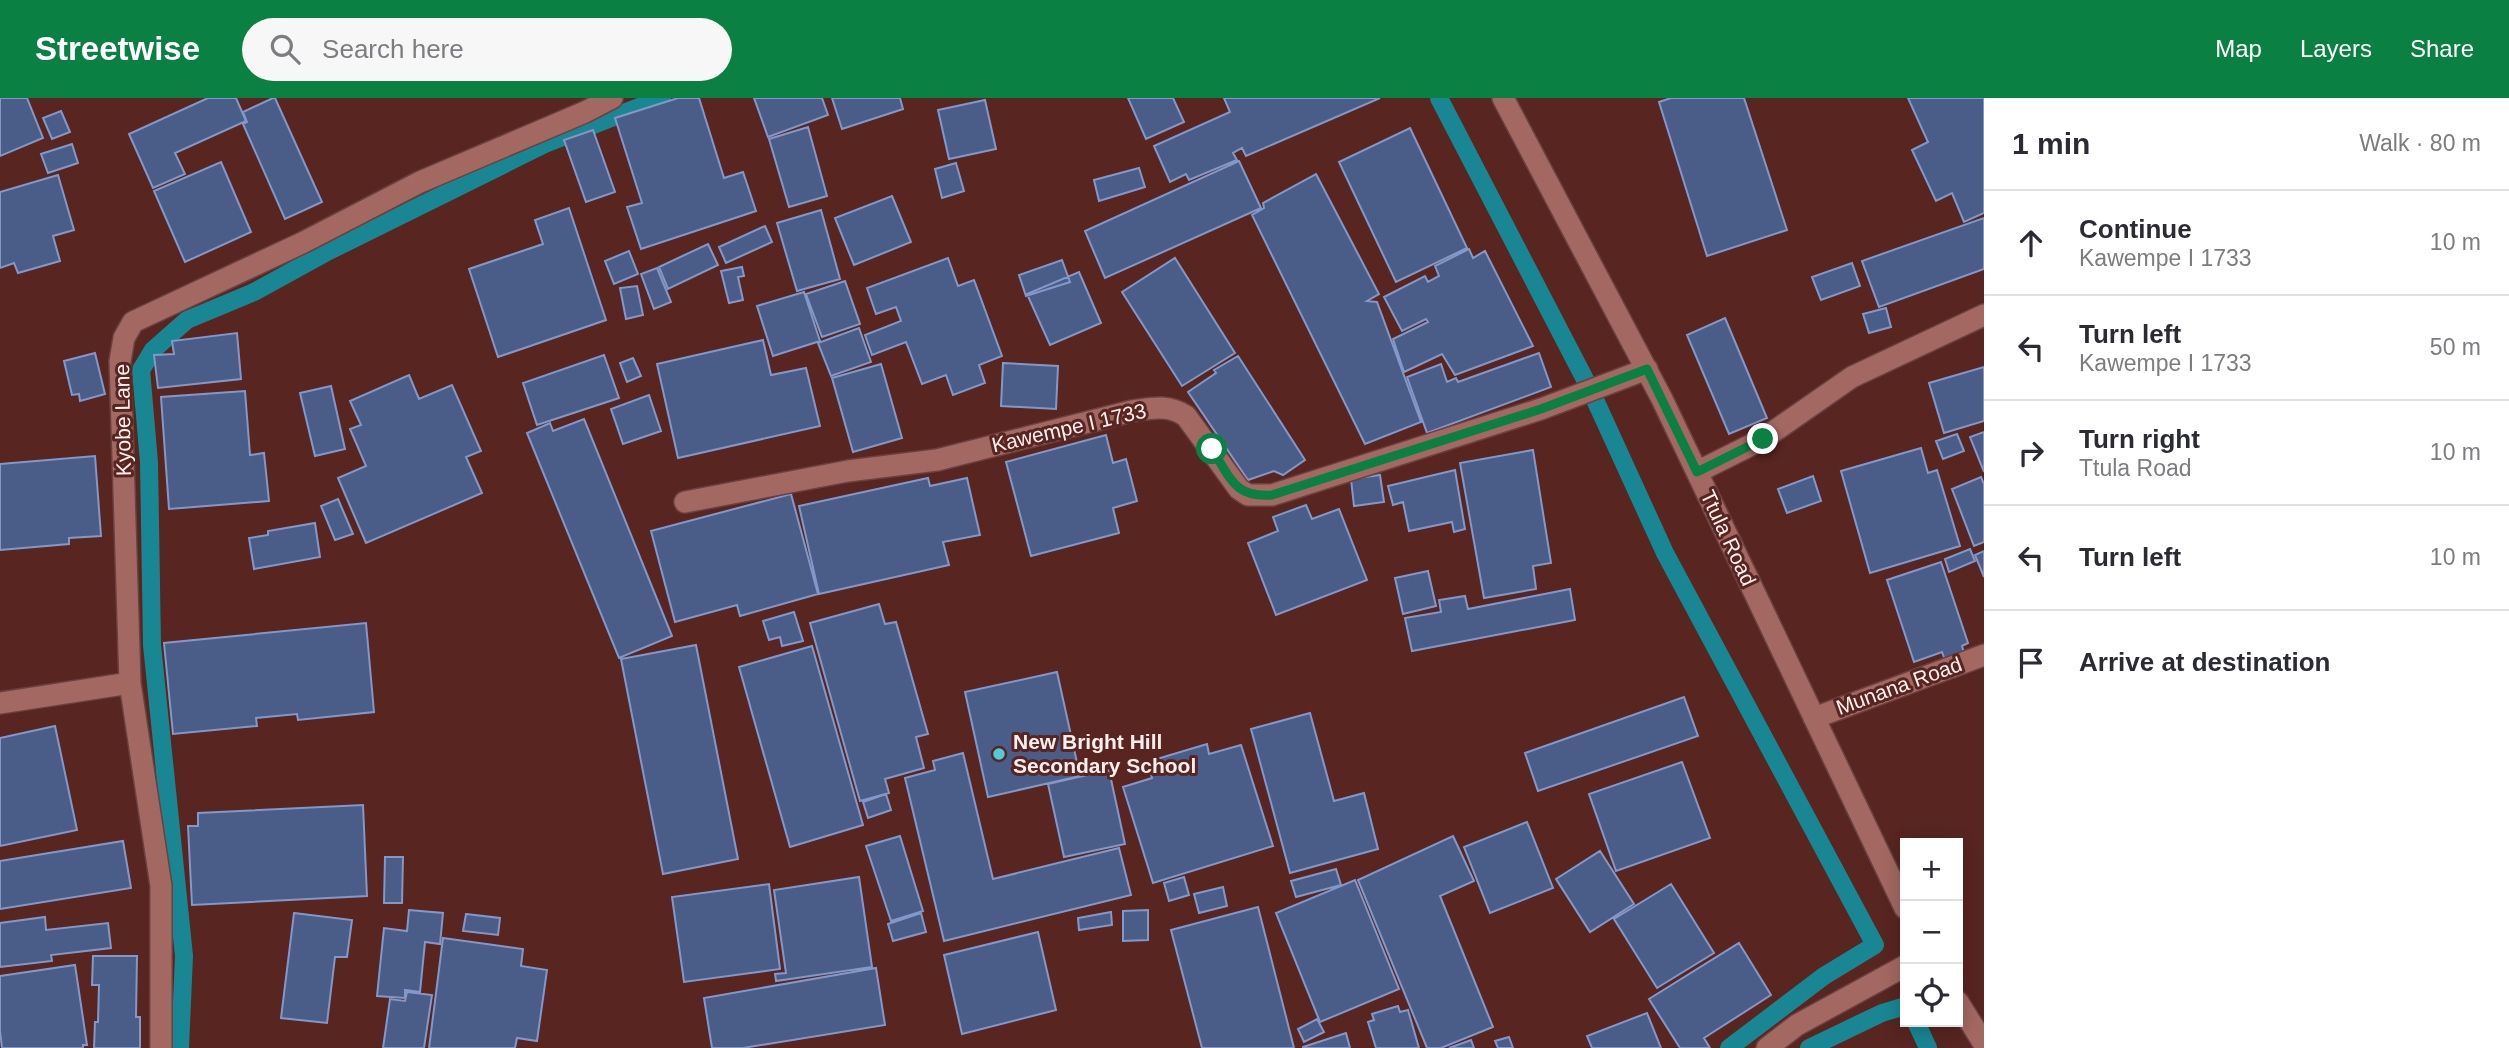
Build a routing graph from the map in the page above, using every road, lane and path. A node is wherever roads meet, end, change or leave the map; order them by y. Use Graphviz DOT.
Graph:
graph roads {
  1 [pos="612,98"];
  2 [pos="1503,98"];
  3 [pos="1984,315"];
  4 [pos="1647,369"];
  5 [pos="1697,472"];
  6 [pos="685,502"];
  7 [pos="1984,655"];
  8 [pos="130,683"];
  9 [pos="0,703"];
  10 [pos="1814,718"];
  11 [pos="1902,901"];
  12 [pos="1900,969"];
  13 [pos="1963,1010"];
  14 [pos="1984,1044"];
  15 [pos="161,1048"];
  16 [pos="1767,1048"];
  1 -- 8 [label="street, Kyobe Lane"];
  2 -- 4 [label="street, Ttula Road"];
  3 -- 5 [label="street"];
  4 -- 5 [label="street, Ttula Road"];
  4 -- 6 [label="street, Kawempe I 1733"];
  5 -- 10 [label="street, Ttula Road"];
  7 -- 10 [label="street, Munana Road"];
  8 -- 9 [label="street"];
  8 -- 15 [label="street, Kyobe Lane"];
  10 -- 11 [label="street, Ttula Road"];
  12 -- 16 [label="street"];
  13 -- 14 [label="street"];
}
